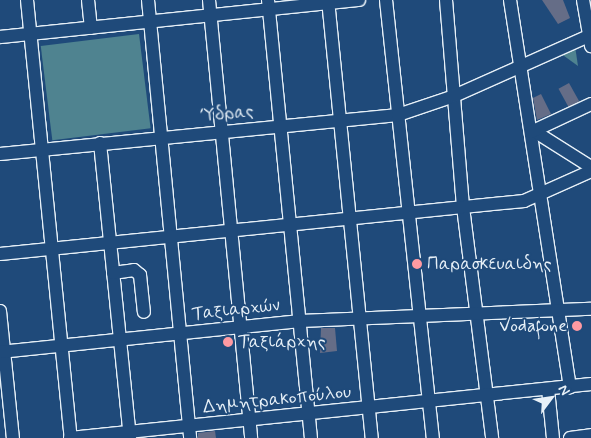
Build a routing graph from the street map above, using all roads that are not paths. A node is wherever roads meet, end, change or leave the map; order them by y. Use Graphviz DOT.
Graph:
graph roads {
  1 [pos="27,0"];
  2 [pos="88,0"];
  3 [pos="148,0"];
  4 [pos="209,0"];
  5 [pos="359,0"];
  6 [pos="386,0"];
  7 [pos="446,0"];
  8 [pos="510,0"];
  9 [pos="583,0"];
  10 [pos="328,2"];
  11 [pos="269,5"];
  12 [pos="211,16"];
  13 [pos="150,21"];
  14 [pos="91,28"];
  15 [pos="30,34"];
  16 [pos="0,37"];
  17 [pos="591,39"];
  18 [pos="522,68"];
  19 [pos="454,96"];
  20 [pos="591,104"];
  21 [pos="398,115"];
  22 [pos="340,120"];
  23 [pos="279,126"];
  24 [pos="533,131"];
  25 [pos="220,133"];
  26 [pos="160,138"];
  27 [pos="100,143"];
  28 [pos="42,150"];
  29 [pos="0,154"];
  30 [pos="591,169"];
  31 [pos="540,197"];
  32 [pos="463,207"];
  33 [pos="408,213"];
  34 [pos="350,220"];
  35 [pos="289,225"];
  36 [pos="230,230"];
  37 [pos="169,238"];
  38 [pos="110,243"];
  39 [pos="52,249"];
  40 [pos="0,254"];
  41 [pos="113,273"];
  42 [pos="591,309"];
  43 [pos="558,310"];
  44 [pos="0,312"];
  45 [pos="144,312"];
  46 [pos="476,314"];
  47 [pos="360,317"];
  48 [pos="420,317"];
  49 [pos="300,321"];
  50 [pos="240,326"];
  51 [pos="181,334"];
  52 [pos="120,339"];
  53 [pos="62,345"];
  54 [pos="2,352"];
  55 [pos="591,384"];
  56 [pos="570,387"];
  57 [pos="548,389"];
  58 [pos="487,396"];
  59 [pos="429,403"];
  60 [pos="370,409"];
  61 [pos="309,415"];
  62 [pos="249,421"];
  63 [pos="189,432"];
  64 [pos="129,435"];
  65 [pos="591,435"];
  66 [pos="13,438"];
  67 [pos="71,438"];
  68 [pos="251,438"];
  69 [pos="312,438"];
  70 [pos="372,438"];
  71 [pos="433,438"];
  72 [pos="492,438"];
  73 [pos="553,438"];
  74 [pos="570,438"];
  1 -- 15 [label="street"];
  2 -- 14 [label="street"];
  3 -- 13 [label="street"];
  4 -- 12 [label="street"];
  5 -- 10 [label="street"];
  6 -- 21 [label="street"];
  7 -- 19 [label="street"];
  8 -- 18 [label="street"];
  9 -- 17 [label="street"];
  10 -- 11 [label="street"];
  10 -- 22 [label="street"];
  11 -- 12 [label="street"];
  11 -- 23 [label="street"];
  12 -- 13 [label="street"];
  12 -- 25 [label="street"];
  13 -- 14 [label="street"];
  13 -- 26 [label="street"];
  14 -- 15 [label="street"];
  15 -- 16 [label="street"];
  15 -- 28 [label="street"];
  17 -- 18 [label="street, Ύδρας"];
  18 -- 19 [label="street, Ύδρας"];
  18 -- 24 [label="street"];
  19 -- 21 [label="street, Ύδρας"];
  19 -- 32 [label="street"];
  20 -- 24 [label="street"];
  21 -- 22 [label="street, Ύδρας"];
  21 -- 33 [label="street"];
  22 -- 23 [label="street, Ύδρας"];
  22 -- 34 [label="street"];
  23 -- 25 [label="street, Ύδρας"];
  23 -- 35 [label="street"];
  24 -- 30 [label="street"];
  24 -- 31 [label="street"];
  25 -- 26 [label="street, Ύδρας"];
  25 -- 36 [label="street"];
  26 -- 27 [label="street, Ύδρας"];
  26 -- 37 [label="street"];
  27 -- 28 [label="street, Ύδρας"];
  27 -- 38 [label="street"];
  28 -- 29 [label="street, Ύδρας"];
  28 -- 39 [label="street"];
  30 -- 31 [label="street"];
  31 -- 32 [label="street"];
  31 -- 43 [label="street"];
  32 -- 33 [label="street"];
  32 -- 46 [label="street"];
  33 -- 34 [label="street"];
  33 -- 48 [label="street"];
  34 -- 35 [label="street"];
  34 -- 47 [label="street"];
  35 -- 36 [label="street"];
  35 -- 49 [label="street"];
  36 -- 37 [label="street"];
  36 -- 50 [label="street"];
  37 -- 38 [label="street"];
  37 -- 51 [label="street"];
  38 -- 39 [label="street"];
  38 -- 41 [label="street"];
  39 -- 40 [label="street"];
  39 -- 53 [label="street"];
  41 -- 45 [label="street"];
  41 -- 52 [label="street"];
  42 -- 43 [label="street, Ταξιαρχών"];
  43 -- 46 [label="street, Ταξιαρχών"];
  43 -- 56 [label="street"];
  44 -- 54 [label="street"];
  46 -- 48 [label="street, Ταξιαρχών"];
  46 -- 58 [label="street"];
  47 -- 48 [label="street, Ταξιαρχών"];
  47 -- 49 [label="street, Ταξιαρχών"];
  47 -- 60 [label="street"];
  48 -- 59 [label="street"];
  49 -- 50 [label="street, Ταξιαρχών"];
  49 -- 61 [label="street"];
  50 -- 51 [label="street, Ταξιαρχών"];
  50 -- 62 [label="street"];
  51 -- 52 [label="street, Ταξιαρχών"];
  51 -- 63 [label="street"];
  52 -- 53 [label="street, Ταξιαρχών"];
  52 -- 64 [label="street"];
  53 -- 54 [label="street, Ταξιαρχών"];
  53 -- 67 [label="street"];
  54 -- 66 [label="street"];
  55 -- 56 [label="street, Δημητρακοπούλου"];
  56 -- 57 [label="street, Δημητρακοπούλου"];
  57 -- 58 [label="street, Δημητρακοπούλου"];
  57 -- 73 [label="street"];
  58 -- 59 [label="street, Δημητρακοπούλου"];
  58 -- 72 [label="street"];
  59 -- 60 [label="street, Δημητρακοπούλου"];
  59 -- 71 [label="street"];
  60 -- 61 [label="street, Δημητρακοπούλου"];
  60 -- 70 [label="street"];
  61 -- 62 [label="street, Δημητρακοπούλου"];
  61 -- 69 [label="street"];
  62 -- 63 [label="street, Δημητρακοπούλου"];
  62 -- 68 [label="street"];
  63 -- 64 [label="street, Δημητρακοπούλου"];
  64 -- 67 [label="street, Δημητρακοπούλου"];
  65 -- 74 [label="street"];
}
